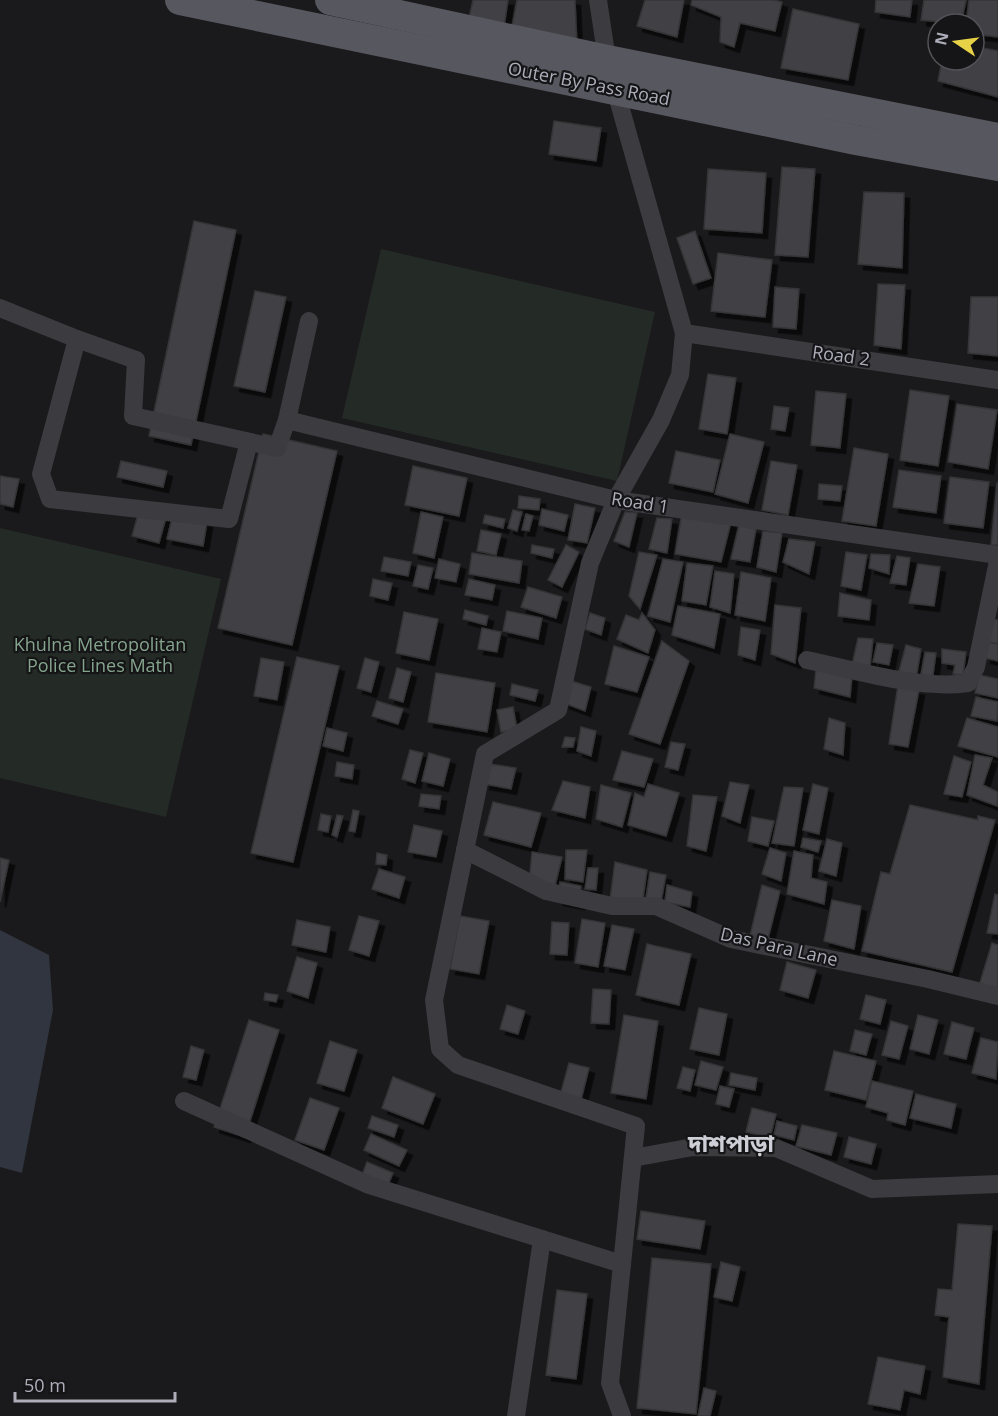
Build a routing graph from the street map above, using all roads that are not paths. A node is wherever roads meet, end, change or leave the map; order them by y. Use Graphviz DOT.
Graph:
graph roads {
  1 [pos="180,0"];
  2 [pos="330,0"];
  3 [pos="598,0"];
  4 [pos="384,6"];
  5 [pos="607,60"];
  6 [pos="617,89"];
  7 [pos="998,138"];
  8 [pos="998,166"];
  9 [pos="0,308"];
  10 [pos="309,321"];
  11 [pos="684,333"];
  12 [pos="77,339"];
  13 [pos="998,380"];
  14 [pos="287,420"];
  15 [pos="249,442"];
  16 [pos="616,500"];
  17 [pos="998,555"];
  18 [pos="998,561"];
  19 [pos="807,660"];
  20 [pos="465,850"];
  21 [pos="998,996"];
  22 [pos="184,1101"];
  23 [pos="633,1158"];
  24 [pos="998,1184"];
  25 [pos="542,1239"];
  26 [pos="622,1264"];
  27 [pos="516,1416"];
  28 [pos="622,1416"];
  1 -- 6 [label="main road, Outer By Pass Road"];
  2 -- 4 [label="main road, Outer By Pass Road"];
  3 -- 5 [label="street"];
  4 -- 5 [label="main road, Outer By Pass Road"];
  5 -- 6 [label="street"];
  5 -- 7 [label="main road, Outer By Pass Road"];
  6 -- 8 [label="main road, Outer By Pass Road"];
  6 -- 11 [label="street"];
  9 -- 12 [label="street"];
  10 -- 14 [label="street"];
  11 -- 13 [label="street, Road 2"];
  11 -- 16 [label="street"];
  12 -- 15 [label="street"];
  12 -- 15 [label="street"];
  14 -- 15 [label="street"];
  14 -- 16 [label="street, Road 1"];
  16 -- 17 [label="street, Road 1"];
  16 -- 20 [label="street"];
  18 -- 19 [label="street"];
  20 -- 21 [label="street, Das Para Lane"];
  20 -- 23 [label="street"];
  22 -- 25 [label="street"];
  23 -- 24 [label="street"];
  23 -- 26 [label="street"];
  25 -- 26 [label="street"];
  25 -- 27 [label="street"];
  26 -- 28 [label="street"];
}
